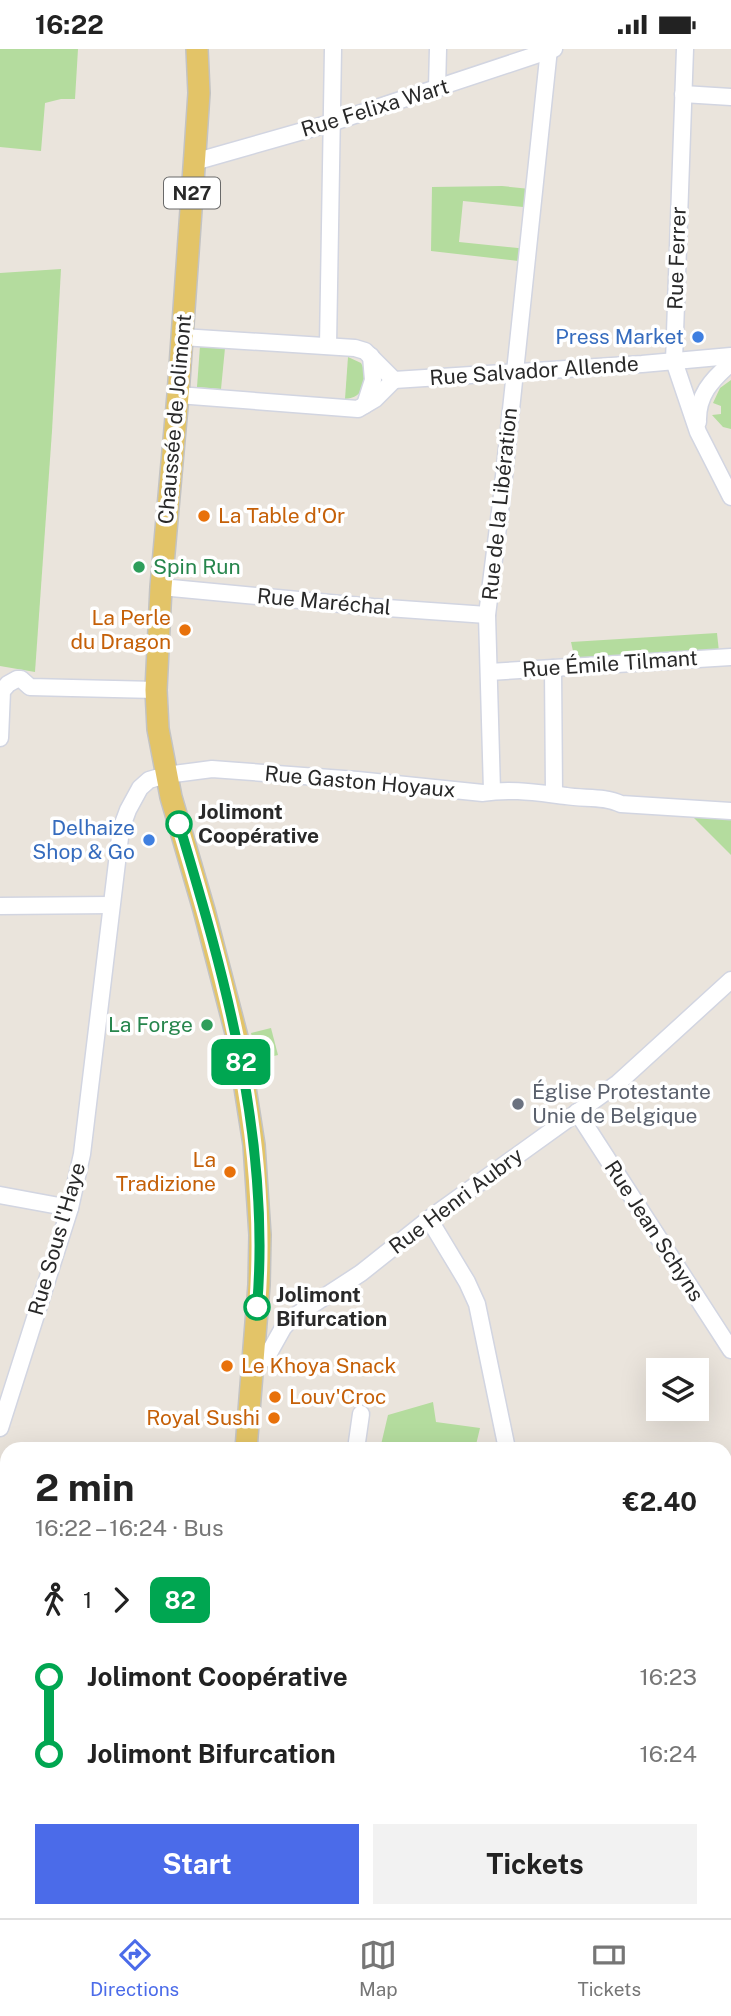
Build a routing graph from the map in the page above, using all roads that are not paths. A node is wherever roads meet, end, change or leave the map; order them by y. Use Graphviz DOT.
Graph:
graph roads {
  1 [pos="197,49"];
  2 [pos="333,49"];
  3 [pos="438,49"];
  4 [pos="685,49"];
  5 [pos="551,50"];
  6 [pos="437,89"];
  7 [pos="683,94"];
  8 [pos="731,97"];
  9 [pos="331,123"];
  10 [pos="194,162"];
  11 [pos="182,337"];
  12 [pos="328,346"];
  13 [pos="371,356"];
  14 [pos="731,356"];
  15 [pos="674,361"];
  16 [pos="731,363"];
  17 [pos="515,373"];
  18 [pos="394,380"];
  19 [pos="178,395"];
  20 [pos="365,405"];
  21 [pos="698,432"];
  22 [pos="731,497"];
  23 [pos="161,587"];
  24 [pos="487,615"];
  25 [pos="731,657"];
  26 [pos="553,668"];
  27 [pos="489,672"];
  28 [pos="156,690"];
  29 [pos="0,738"];
  30 [pos="166,775"];
  31 [pos="492,791"];
  32 [pos="554,793"];
  33 [pos="731,811"];
  34 [pos="0,905"];
  35 [pos="111,905"];
  36 [pos="731,980"];
  37 [pos="577,1112"];
  38 [pos="0,1195"];
  39 [pos="70,1208"];
  40 [pos="429,1219"];
  41 [pos="731,1350"];
  42 [pos="252,1371"];
  43 [pos="361,1414"];
  44 [pos="0,1428"];
  45 [pos="247,1442"];
  46 [pos="357,1442"];
  47 [pos="505,1442"];
  1 -- 10 [label="main road, Chaussée de Jolimont / N27"];
  2 -- 9 [label="street"];
  3 -- 6 [label="street"];
  4 -- 7 [label="street, Rue Ferrer"];
  5 -- 6 [label="street, Rue Felixa Wart"];
  5 -- 17 [label="street, Rue de la Libération"];
  6 -- 9 [label="street, Rue Felixa Wart"];
  7 -- 8 [label="street"];
  7 -- 15 [label="street, Rue Ferrer"];
  9 -- 10 [label="street, Rue Felixa Wart"];
  9 -- 12 [label="street"];
  10 -- 11 [label="main road, Chaussée de Jolimont / N27"];
  11 -- 12 [label="street"];
  11 -- 19 [label="main road, Chaussée de Jolimont / N27"];
  12 -- 13 [label="street"];
  13 -- 18 [label="street"];
  13 -- 20 [label="street"];
  14 -- 15 [label="street, Rue Salvador Allende"];
  15 -- 17 [label="street, Rue Salvador Allende"];
  15 -- 21 [label="street, Rue Ferrer"];
  16 -- 21 [label="street"];
  17 -- 18 [label="street, Rue Salvador Allende"];
  17 -- 24 [label="street, Rue de la Libération"];
  18 -- 20 [label="street"];
  19 -- 20 [label="street"];
  19 -- 23 [label="main road, Chaussée de Jolimont / N27"];
  21 -- 22 [label="street, Rue Ferrer"];
  23 -- 24 [label="street, Rue Maréchal"];
  23 -- 28 [label="main road, Chaussée de Jolimont / N27"];
  24 -- 27 [label="street, Rue de la Libération"];
  25 -- 26 [label="street, Rue Émile Tilmant"];
  26 -- 27 [label="street, Rue Émile Tilmant"];
  26 -- 32 [label="street"];
  27 -- 31 [label="street, Rue de la Libération"];
  28 -- 29 [label="street"];
  28 -- 30 [label="main road, Chaussée de Jolimont / N27"];
  30 -- 31 [label="street, Rue Gaston Hoyaux"];
  30 -- 35 [label="street, Rue Sous l'Haye"];
  30 -- 42 [label="main road, Chaussée de Jolimont / N27"];
  31 -- 32 [label="street, Rue Gaston Hoyaux"];
  32 -- 33 [label="street, Rue Gaston Hoyaux"];
  34 -- 35 [label="street"];
  35 -- 39 [label="street, Rue Sous l'Haye"];
  36 -- 37 [label="street, Rue Henri Aubry"];
  37 -- 40 [label="street, Rue Henri Aubry"];
  37 -- 41 [label="street, Rue Jean Schyns"];
  38 -- 39 [label="street"];
  39 -- 44 [label="street, Rue Sous l'Haye"];
  40 -- 42 [label="street, Rue Henri Aubry"];
  40 -- 47 [label="street"];
  42 -- 45 [label="main road, Chaussée de Jolimont / N27"];
  43 -- 46 [label="street"];
}
